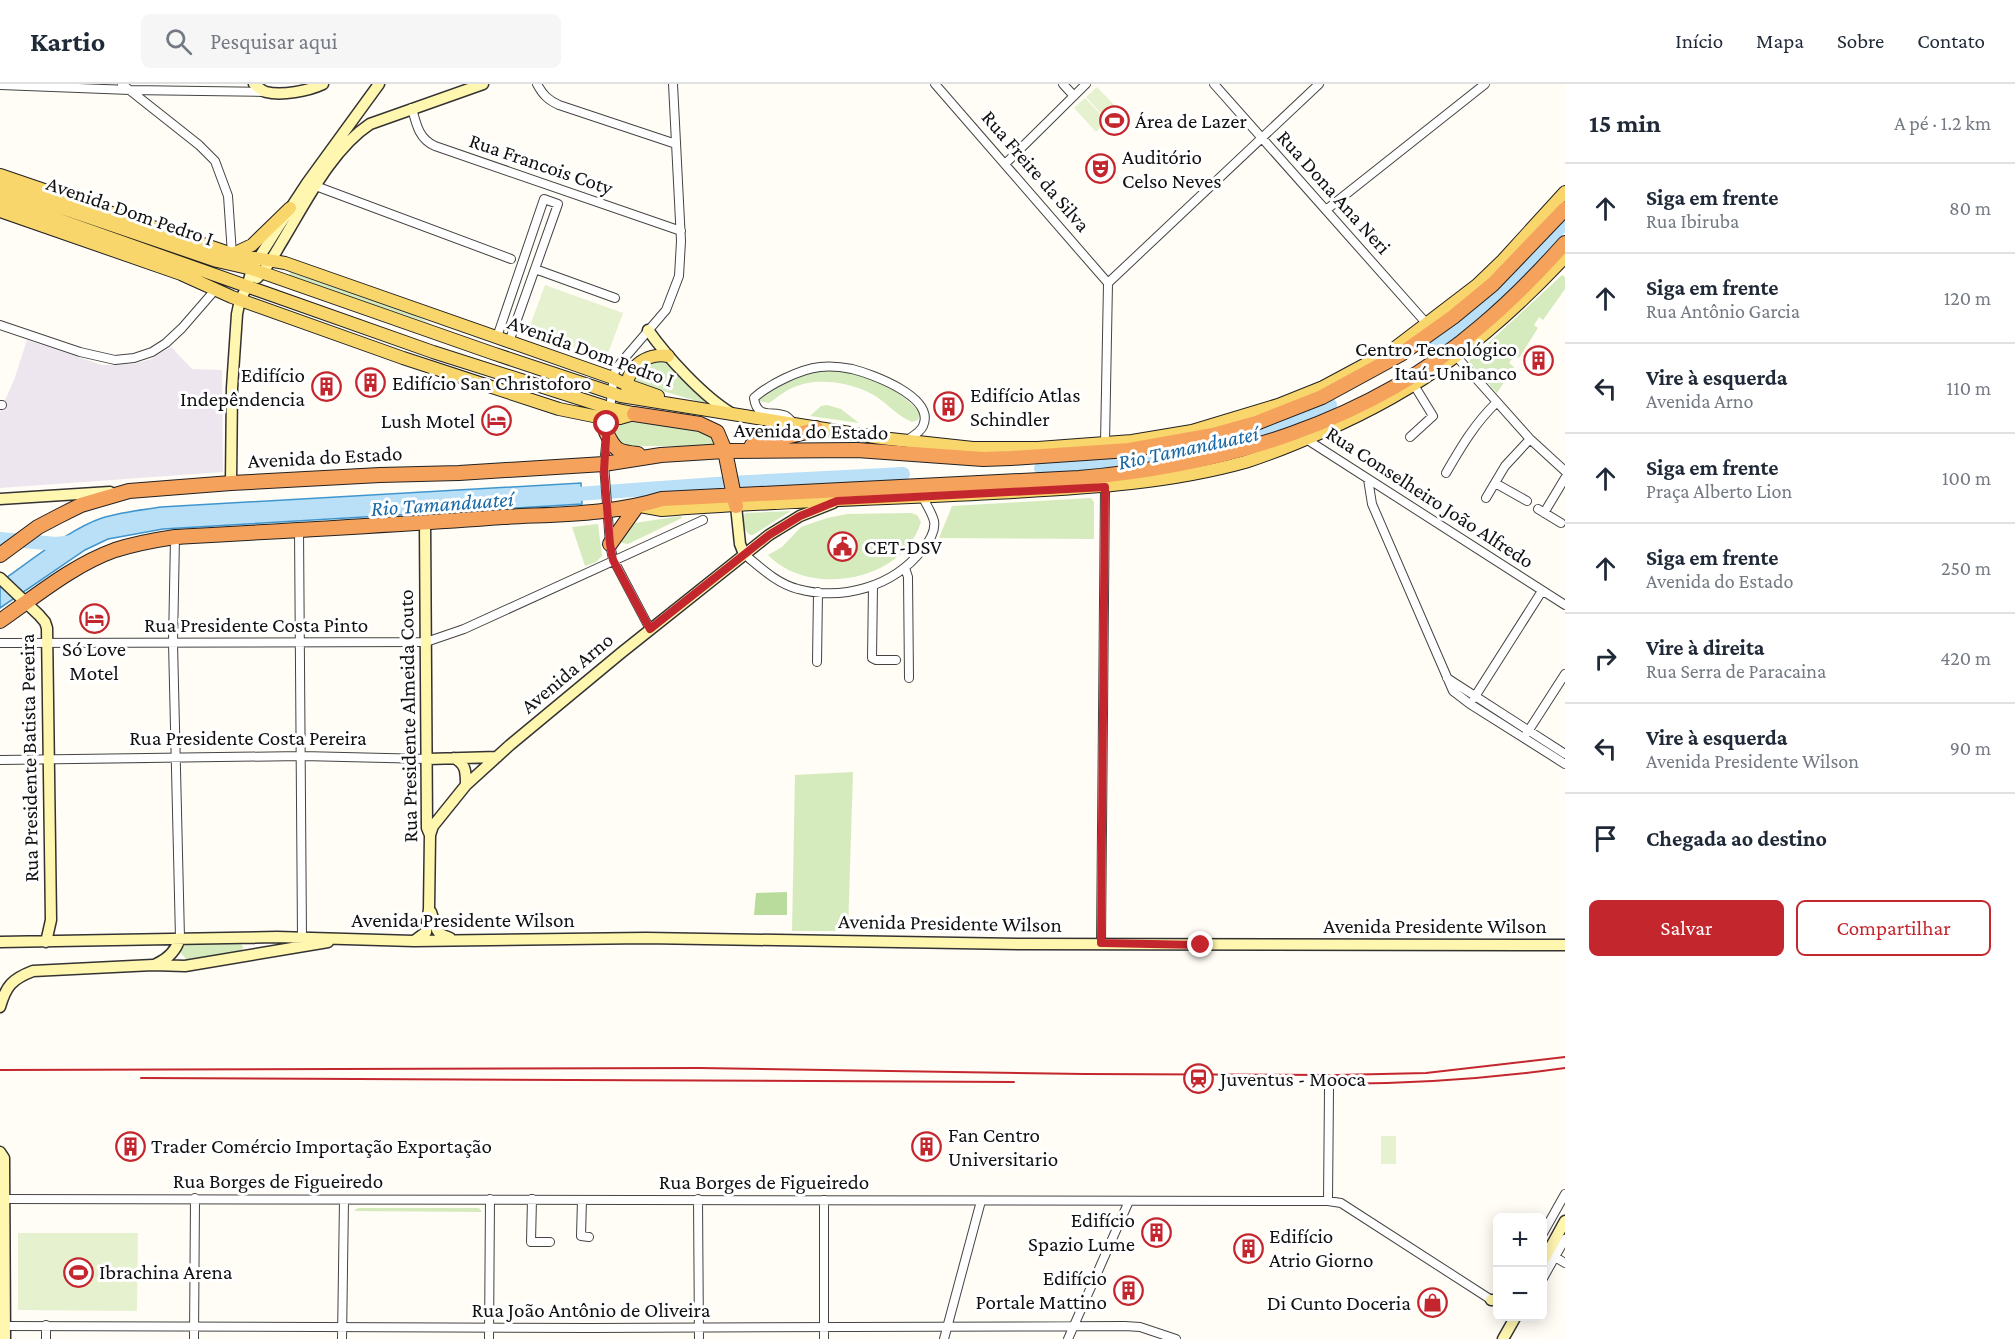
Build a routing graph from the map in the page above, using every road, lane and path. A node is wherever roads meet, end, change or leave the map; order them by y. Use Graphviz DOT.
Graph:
graph roads {
  1 [pos="122,84"];
  2 [pos="254,84"];
  3 [pos="323,84"];
  4 [pos="379,84"];
  5 [pos="483,84"];
  6 [pos="537,84"];
  7 [pos="673,84"];
  8 [pos="935,84"];
  9 [pos="1063,84"];
  10 [pos="1086,84"];
  11 [pos="1214,84"];
  12 [pos="1319,84"];
  13 [pos="1485,84"];
  14 [pos="0,85"];
  15 [pos="130,90"];
  16 [pos="265,92"];
  17 [pos="1074,96"];
  18 [pos="363,105"];
  19 [pos="412,108"];
  20 [pos="370,124"];
  21 [pos="1262,138"];
  22 [pos="676,144"];
  23 [pos="1005,164"];
  24 [pos="0,175"];
  25 [pos="311,185"];
  26 [pos="0,187"];
  27 [pos="1565,192"];
  28 [pos="0,199"];
  29 [pos="290,208"];
  30 [pos="1565,209"];
  31 [pos="1326,210"];
  32 [pos="0,211"];
  33 [pos="681,231"];
  34 [pos="1565,243"];
  35 [pos="527,248"];
  36 [pos="541,252"];
  37 [pos="232,254"];
  38 [pos="1565,257"];
  39 [pos="265,260"];
  40 [pos="511,260"];
  41 [pos="217,261"];
  42 [pos="535,269"];
  43 [pos="257,271"];
  44 [pos="518,276"];
  45 [pos="531,280"];
  46 [pos="1108,283"];
  47 [pos="247,287"];
  48 [pos="215,290"];
  49 [pos="615,298"];
  50 [pos="240,300"];
  51 [pos="419,310"];
  52 [pos="1428,324"];
  53 [pos="0,325"];
  54 [pos="648,330"];
  55 [pos="447,337"];
  56 [pos="503,340"];
  57 [pos="433,352"];
  58 [pos="665,353"];
  59 [pos="498,355"];
  60 [pos="1456,356"];
  61 [pos="404,358"];
  62 [pos="455,360"];
  63 [pos="613,378"];
  64 [pos="530,384"];
  65 [pos="1414,385"];
  66 [pos="629,386"];
  67 [pos="611,393"];
  68 [pos="1497,402"];
  69 [pos="634,414"];
  70 [pos="734,415"];
  71 [pos="608,420"];
  72 [pos="795,424"];
  73 [pos="816,428"];
  74 [pos="1410,437"];
  75 [pos="1306,439"];
  76 [pos="1530,439"];
  77 [pos="905,441"];
  78 [pos="1105,443"];
  79 [pos="744,450"];
  80 [pos="725,451"];
  81 [pos="661,455"];
  82 [pos="604,467"];
  83 [pos="1565,471"];
  84 [pos="1446,473"];
  85 [pos="1565,478"];
  86 [pos="1368,479"];
  87 [pos="231,483"];
  88 [pos="1495,483"];
  89 [pos="1105,487"];
  90 [pos="129,491"];
  91 [pos="922,496"];
  92 [pos="1486,498"];
  93 [pos="0,499"];
  94 [pos="735,501"];
  95 [pos="837,501"];
  96 [pos="1527,501"];
  97 [pos="638,506"];
  98 [pos="606,507"];
  99 [pos="703,520"];
  100 [pos="425,523"];
  101 [pos="1562,523"];
  102 [pos="299,530"];
  103 [pos="175,537"];
  104 [pos="610,544"];
  105 [pos="744,554"];
  106 [pos="1,555"];
  107 [pos="613,560"];
  108 [pos="905,568"];
  109 [pos="0,578"];
  110 [pos="873,586"];
  111 [pos="1542,591"];
  112 [pos="818,592"];
  113 [pos="23,602"];
  114 [pos="1565,605"];
  115 [pos="0,621"];
  116 [pos="650,629"];
  117 [pos="426,642"];
  118 [pos="0,643"];
  119 [pos="49,643"];
  120 [pos="173,643"];
  121 [pos="299,643"];
  122 [pos="897,660"];
  123 [pos="818,662"];
  124 [pos="1565,674"];
  125 [pos="909,678"];
  126 [pos="1446,678"];
  127 [pos="1475,696"];
  128 [pos="1470,704"];
  129 [pos="1529,730"];
  130 [pos="1524,738"];
  131 [pos="1565,754"];
  132 [pos="302,756"];
  133 [pos="497,756"];
  134 [pos="175,757"];
  135 [pos="453,757"];
  136 [pos="0,759"];
  137 [pos="50,759"];
  138 [pos="428,759"];
  139 [pos="1565,764"];
  140 [pos="466,785"];
  141 [pos="430,836"];
  142 [pos="429,909"];
  143 [pos="51,920"];
  144 [pos="302,937"];
  145 [pos="180,938"];
  146 [pos="334,940"];
  147 [pos="453,940"];
  148 [pos="58,941"];
  149 [pos="414,941"];
  150 [pos="0,942"];
  151 [pos="46,942"];
  152 [pos="1101,943"];
  153 [pos="1565,945"];
  154 [pos="174,950"];
  155 [pos="153,965"];
  156 [pos="184,966"];
  157 [pos="0,1007"];
  158 [pos="1329,1089"];
  159 [pos="0,1152"];
  160 [pos="1565,1194"];
  161 [pos="195,1198"];
  162 [pos="3,1199"];
  163 [pos="490,1199"];
  164 [pos="532,1199"];
  165 [pos="698,1199"];
  166 [pos="344,1200"];
  167 [pos="582,1200"];
  168 [pos="824,1200"];
  169 [pos="1328,1200"];
  170 [pos="981,1201"];
  171 [pos="1129,1201"];
  172 [pos="1565,1221"];
  173 [pos="1547,1226"];
  174 [pos="589,1237"];
  175 [pos="1565,1239"];
  176 [pos="550,1242"];
  177 [pos="1547,1257"];
  178 [pos="1547,1258"];
  179 [pos="1547,1259"];
  180 [pos="2,1263"];
  181 [pos="1565,1263"];
  182 [pos="1493,1299"];
  183 [pos="1514,1321"];
  184 [pos="2,1325"];
  185 [pos="46,1325"];
  186 [pos="195,1325"];
  187 [pos="1074,1326"];
  188 [pos="342,1327"];
  189 [pos="699,1327"];
  190 [pos="824,1327"];
  191 [pos="947,1327"];
  192 [pos="489,1328"];
  193 [pos="4,1339"];
  194 [pos="46,1339"];
  195 [pos="194,1339"];
  196 [pos="342,1339"];
  197 [pos="489,1339"];
  198 [pos="699,1339"];
  199 [pos="824,1339"];
  200 [pos="944,1339"];
  201 [pos="1068,1339"];
  202 [pos="1176,1339"];
  203 [pos="1503,1339"];
  1 -- 15 [label="street"];
  2 -- 16 [label="main road"];
  3 -- 16 [label="main road"];
  4 -- 18 [label="main road"];
  5 -- 19 [label="main road"];
  6 -- 22 [label="street"];
  7 -- 22 [label="street"];
  8 -- 23 [label="street, Rua Freire da Silva"];
  9 -- 17 [label="street"];
  10 -- 17 [label="street"];
  11 -- 21 [label="street, Rua Dona Ana Neri"];
  12 -- 21 [label="street"];
  13 -- 31 [label="street"];
  14 -- 15 [label="street"];
  15 -- 16 [label="street"];
  15 -- 37 [label="street"];
  17 -- 23 [label="street"];
  18 -- 20 [label="main road"];
  18 -- 25 [label="main road"];
  19 -- 20 [label="main road"];
  19 -- 33 [label="street, Rua Francois Coty"];
  20 -- 25 [label="main road"];
  21 -- 31 [label="street, Rua Dona Ana Neri"];
  21 -- 46 [label="street"];
  22 -- 33 [label="street"];
  23 -- 46 [label="street, Rua Freire da Silva"];
  24 -- 37 [label="main road, Avenida Dom Pedro I"];
  25 -- 29 [label="main road"];
  25 -- 39 [label="main road"];
  25 -- 40 [label="street"];
  26 -- 41 [label="main road, Avenida Dom Pedro I"];
  27 -- 52 [label="main road, Avenida do Estado"];
  28 -- 47 [label="main road, Avenida Dom Pedro I"];
  29 -- 37 [label="main road"];
  29 -- 39 [label="main road"];
  30 -- 79 [label="highway, Avenida do Estado"];
  31 -- 52 [label="street, Rua Dona Ana Neri"];
  32 -- 48 [label="main road, Avenida Dom Pedro I"];
  33 -- 54 [label="street"];
  34 -- 94 [label="highway"];
  35 -- 36 [label="street"];
  35 -- 36 [label="street"];
  35 -- 44 [label="street"];
  36 -- 42 [label="street"];
  37 -- 39 [label="main road, Avenida Dom Pedro I"];
  37 -- 41 [label="main road"];
  38 -- 60 [label="main road"];
  39 -- 43 [label="main road"];
  39 -- 51 [label="main road, Avenida Dom Pedro I"];
  41 -- 43 [label="main road, Avenida Dom Pedro I"];
  42 -- 45 [label="street"];
  42 -- 49 [label="street"];
  43 -- 47 [label="main road"];
  43 -- 55 [label="main road, Avenida Dom Pedro I"];
  44 -- 45 [label="street"];
  44 -- 56 [label="street"];
  45 -- 56 [label="street"];
  46 -- 78 [label="street"];
  47 -- 50 [label="main road"];
  47 -- 57 [label="main road, Avenida Dom Pedro I"];
  48 -- 50 [label="main road, Avenida Dom Pedro I"];
  48 -- 53 [label="street"];
  50 -- 61 [label="main road, Avenida Dom Pedro I"];
  50 -- 87 [label="main road"];
  51 -- 55 [label="main road"];
  51 -- 56 [label="main road, Avenida Dom Pedro I"];
  52 -- 78 [label="main road, Avenida do Estado"];
  54 -- 58 [label="main road"];
  54 -- 63 [label="street"];
  55 -- 59 [label="main road, Avenida Dom Pedro I"];
  56 -- 59 [label="main road"];
  56 -- 63 [label="main road, Avenida Dom Pedro I"];
  57 -- 61 [label="main road"];
  57 -- 62 [label="main road, Avenida Dom Pedro I"];
  58 -- 66 [label="main road"];
  58 -- 70 [label="main road"];
  59 -- 62 [label="main road"];
  59 -- 64 [label="main road"];
  59 -- 67 [label="main road, Avenida Dom Pedro I"];
  60 -- 65 [label="main road"];
  60 -- 68 [label="street"];
  61 -- 71 [label="main road, Avenida Dom Pedro I"];
  62 -- 64 [label="main road, Avenida Dom Pedro I"];
  63 -- 66 [label="main road, Avenida Dom Pedro I"];
  63 -- 67 [label="street"];
  64 -- 71 [label="main road, Avenida Dom Pedro I"];
  65 -- 74 [label="street"];
  65 -- 75 [label="main road"];
  66 -- 67 [label="main road, Avenida Dom Pedro I"];
  66 -- 69 [label="main road"];
  66 -- 70 [label="main road, Avenida Dom Pedro I"];
  67 -- 71 [label="street"];
  68 -- 76 [label="street"];
  68 -- 84 [label="street"];
  69 -- 71 [label="main road, Avenida Dom Pedro I"];
  69 -- 80 [label="highway"];
  70 -- 72 [label="main road, Avenida do Estado"];
  71 -- 81 [label="highway"];
  71 -- 82 [label="street"];
  72 -- 73 [label="main road, Avenida do Estado"];
  72 -- 77 [label="street"];
  73 -- 77 [label="main road, Avenida do Estado"];
  73 -- 79 [label="highway"];
  75 -- 86 [label="street, Rua Conselheiro João Alfredo"];
  75 -- 89 [label="main road"];
  76 -- 83 [label="street"];
  76 -- 88 [label="street"];
  77 -- 78 [label="main road, Avenida do Estado"];
  79 -- 80 [label="highway, Avenida do Estado"];
  80 -- 81 [label="highway, Avenida do Estado"];
  80 -- 94 [label="highway"];
  81 -- 82 [label="highway, Avenida do Estado"];
  82 -- 87 [label="highway, Avenida do Estado"];
  82 -- 98 [label="street"];
  85 -- 101 [label="street"];
  86 -- 111 [label="street, Rua Conselheiro João Alfredo"];
  86 -- 126 [label="street"];
  87 -- 90 [label="highway, Avenida do Estado"];
  88 -- 92 [label="street"];
  88 -- 96 [label="street"];
  89 -- 91 [label="main road"];
  89 -- 152 [label="street"];
  90 -- 93 [label="main road"];
  90 -- 106 [label="highway, Avenida do Estado"];
  91 -- 95 [label="main road"];
  91 -- 108 [label="street"];
  94 -- 95 [label="main road"];
  94 -- 97 [label="highway"];
  94 -- 105 [label="main road"];
  95 -- 105 [label="main road, Avenida Arno"];
  97 -- 98 [label="highway"];
  97 -- 104 [label="highway"];
  98 -- 100 [label="highway"];
  98 -- 104 [label="street"];
  99 -- 107 [label="street, Rua Presidente Costa Pinto"];
  100 -- 102 [label="highway"];
  100 -- 117 [label="main road, Rua Presidente Almeida Couto"];
  102 -- 103 [label="highway"];
  102 -- 121 [label="street"];
  103 -- 113 [label="highway"];
  103 -- 120 [label="street"];
  104 -- 107 [label="street"];
  105 -- 112 [label="street"];
  105 -- 116 [label="main road, Avenida Arno"];
  107 -- 116 [label="street"];
  107 -- 117 [label="street, Rua Presidente Costa Pinto"];
  108 -- 110 [label="street"];
  108 -- 125 [label="street"];
  109 -- 113 [label="main road, Rua Presidente Batista Pereira"];
  110 -- 112 [label="street"];
  110 -- 122 [label="street"];
  111 -- 114 [label="street, Rua Conselheiro João Alfredo"];
  111 -- 127 [label="street"];
  112 -- 123 [label="street"];
  113 -- 115 [label="highway"];
  113 -- 119 [label="main road, Rua Presidente Batista Pereira"];
  116 -- 133 [label="main road, Avenida Arno"];
  117 -- 121 [label="street, Rua Presidente Costa Pinto"];
  117 -- 138 [label="main road, Rua Presidente Almeida Couto"];
  118 -- 119 [label="street, Rua Presidente Costa Pinto"];
  119 -- 120 [label="street, Rua Presidente Costa Pinto"];
  119 -- 137 [label="main road, Rua Presidente Batista Pereira"];
  120 -- 121 [label="street, Rua Presidente Costa Pinto"];
  120 -- 134 [label="street"];
  121 -- 132 [label="street"];
  124 -- 129 [label="street"];
  126 -- 127 [label="street"];
  126 -- 128 [label="street"];
  127 -- 128 [label="street"];
  127 -- 129 [label="street"];
  128 -- 130 [label="street"];
  129 -- 130 [label="street"];
  129 -- 131 [label="street"];
  130 -- 139 [label="street"];
  132 -- 134 [label="street, Rua Presidente Costa Pereira"];
  132 -- 138 [label="street, Rua Presidente Costa Pereira"];
  132 -- 144 [label="street"];
  133 -- 135 [label="main road, Rua Presidente Costa Pereira"];
  133 -- 140 [label="main road, Avenida Arno"];
  134 -- 137 [label="street, Rua Presidente Costa Pereira"];
  134 -- 145 [label="street"];
  135 -- 138 [label="main road, Rua Presidente Costa Pereira"];
  135 -- 140 [label="main road"];
  136 -- 137 [label="street, Rua Presidente Costa Pereira"];
  137 -- 143 [label="main road, Rua Presidente Batista Pereira"];
  138 -- 141 [label="main road, Rua Presidente Almeida Couto"];
  140 -- 141 [label="main road, Avenida Arno"];
  141 -- 142 [label="main road, Rua Presidente Almeida Couto"];
  142 -- 147 [label="main road, Rua Presidente Almeida Couto"];
  142 -- 149 [label="main road, Rua Presidente Almeida Couto"];
  143 -- 148 [label="main road, Rua Presidente Batista Pereira"];
  143 -- 151 [label="main road, Rua Presidente Batista Pereira"];
  144 -- 145 [label="main road, Avenida Presidente Wilson"];
  144 -- 146 [label="main road, Avenida Presidente Wilson"];
  145 -- 148 [label="main road, Avenida Presidente Wilson"];
  145 -- 154 [label="main road"];
  146 -- 149 [label="main road, Avenida Presidente Wilson"];
  146 -- 156 [label="main road, Avenida Presidente Wilson"];
  147 -- 149 [label="main road, Avenida Presidente Wilson"];
  147 -- 152 [label="main road, Avenida Presidente Wilson"];
  148 -- 151 [label="main road, Avenida Presidente Wilson"];
  150 -- 151 [label="main road, Avenida Presidente Wilson"];
  152 -- 153 [label="main road, Avenida Presidente Wilson"];
  154 -- 155 [label="main road"];
  154 -- 156 [label="main road"];
  155 -- 156 [label="main road, Avenida Presidente Wilson"];
  155 -- 157 [label="main road, Avenida Presidente Wilson"];
  158 -- 169 [label="street"];
  159 -- 162 [label="main road"];
  160 -- 173 [label="street"];
  161 -- 162 [label="street, Rua Borges de Figueiredo"];
  161 -- 166 [label="street, Rua Borges de Figueiredo"];
  161 -- 186 [label="street"];
  162 -- 180 [label="main road"];
  163 -- 164 [label="street, Rua Borges de Figueiredo"];
  163 -- 166 [label="street, Rua Borges de Figueiredo"];
  163 -- 192 [label="street"];
  164 -- 167 [label="street, Rua Borges de Figueiredo"];
  164 -- 176 [label="street"];
  165 -- 167 [label="street, Rua Borges de Figueiredo"];
  165 -- 168 [label="street, Rua Borges de Figueiredo"];
  165 -- 189 [label="street"];
  166 -- 188 [label="street"];
  167 -- 174 [label="street"];
  168 -- 170 [label="street, Rua Borges de Figueiredo"];
  168 -- 190 [label="street"];
  169 -- 171 [label="street, Rua Borges de Figueiredo"];
  169 -- 182 [label="street, Rua Borges de Figueiredo"];
  170 -- 171 [label="street, Rua Borges de Figueiredo"];
  170 -- 191 [label="street"];
  171 -- 187 [label="street"];
  172 -- 177 [label="main road"];
  175 -- 178 [label="street"];
  179 -- 181 [label="street"];
  180 -- 184 [label="main road"];
  183 -- 203 [label="main road"];
  184 -- 185 [label="street, Rua João Antônio de Oliveira"];
  184 -- 193 [label="main road"];
  185 -- 186 [label="street, Rua João Antônio de Oliveira"];
  185 -- 194 [label="street"];
  186 -- 188 [label="street, Rua João Antônio de Oliveira"];
  186 -- 195 [label="street"];
  187 -- 191 [label="street, Rua João Antônio de Oliveira"];
  187 -- 201 [label="street"];
  187 -- 202 [label="street, Rua João Antônio de Oliveira"];
  188 -- 192 [label="street, Rua João Antônio de Oliveira"];
  188 -- 196 [label="street"];
  189 -- 190 [label="street, Rua João Antônio de Oliveira"];
  189 -- 192 [label="street, Rua João Antônio de Oliveira"];
  189 -- 198 [label="street"];
  190 -- 191 [label="street, Rua João Antônio de Oliveira"];
  190 -- 199 [label="street"];
  191 -- 200 [label="street"];
  192 -- 197 [label="street"];
}
